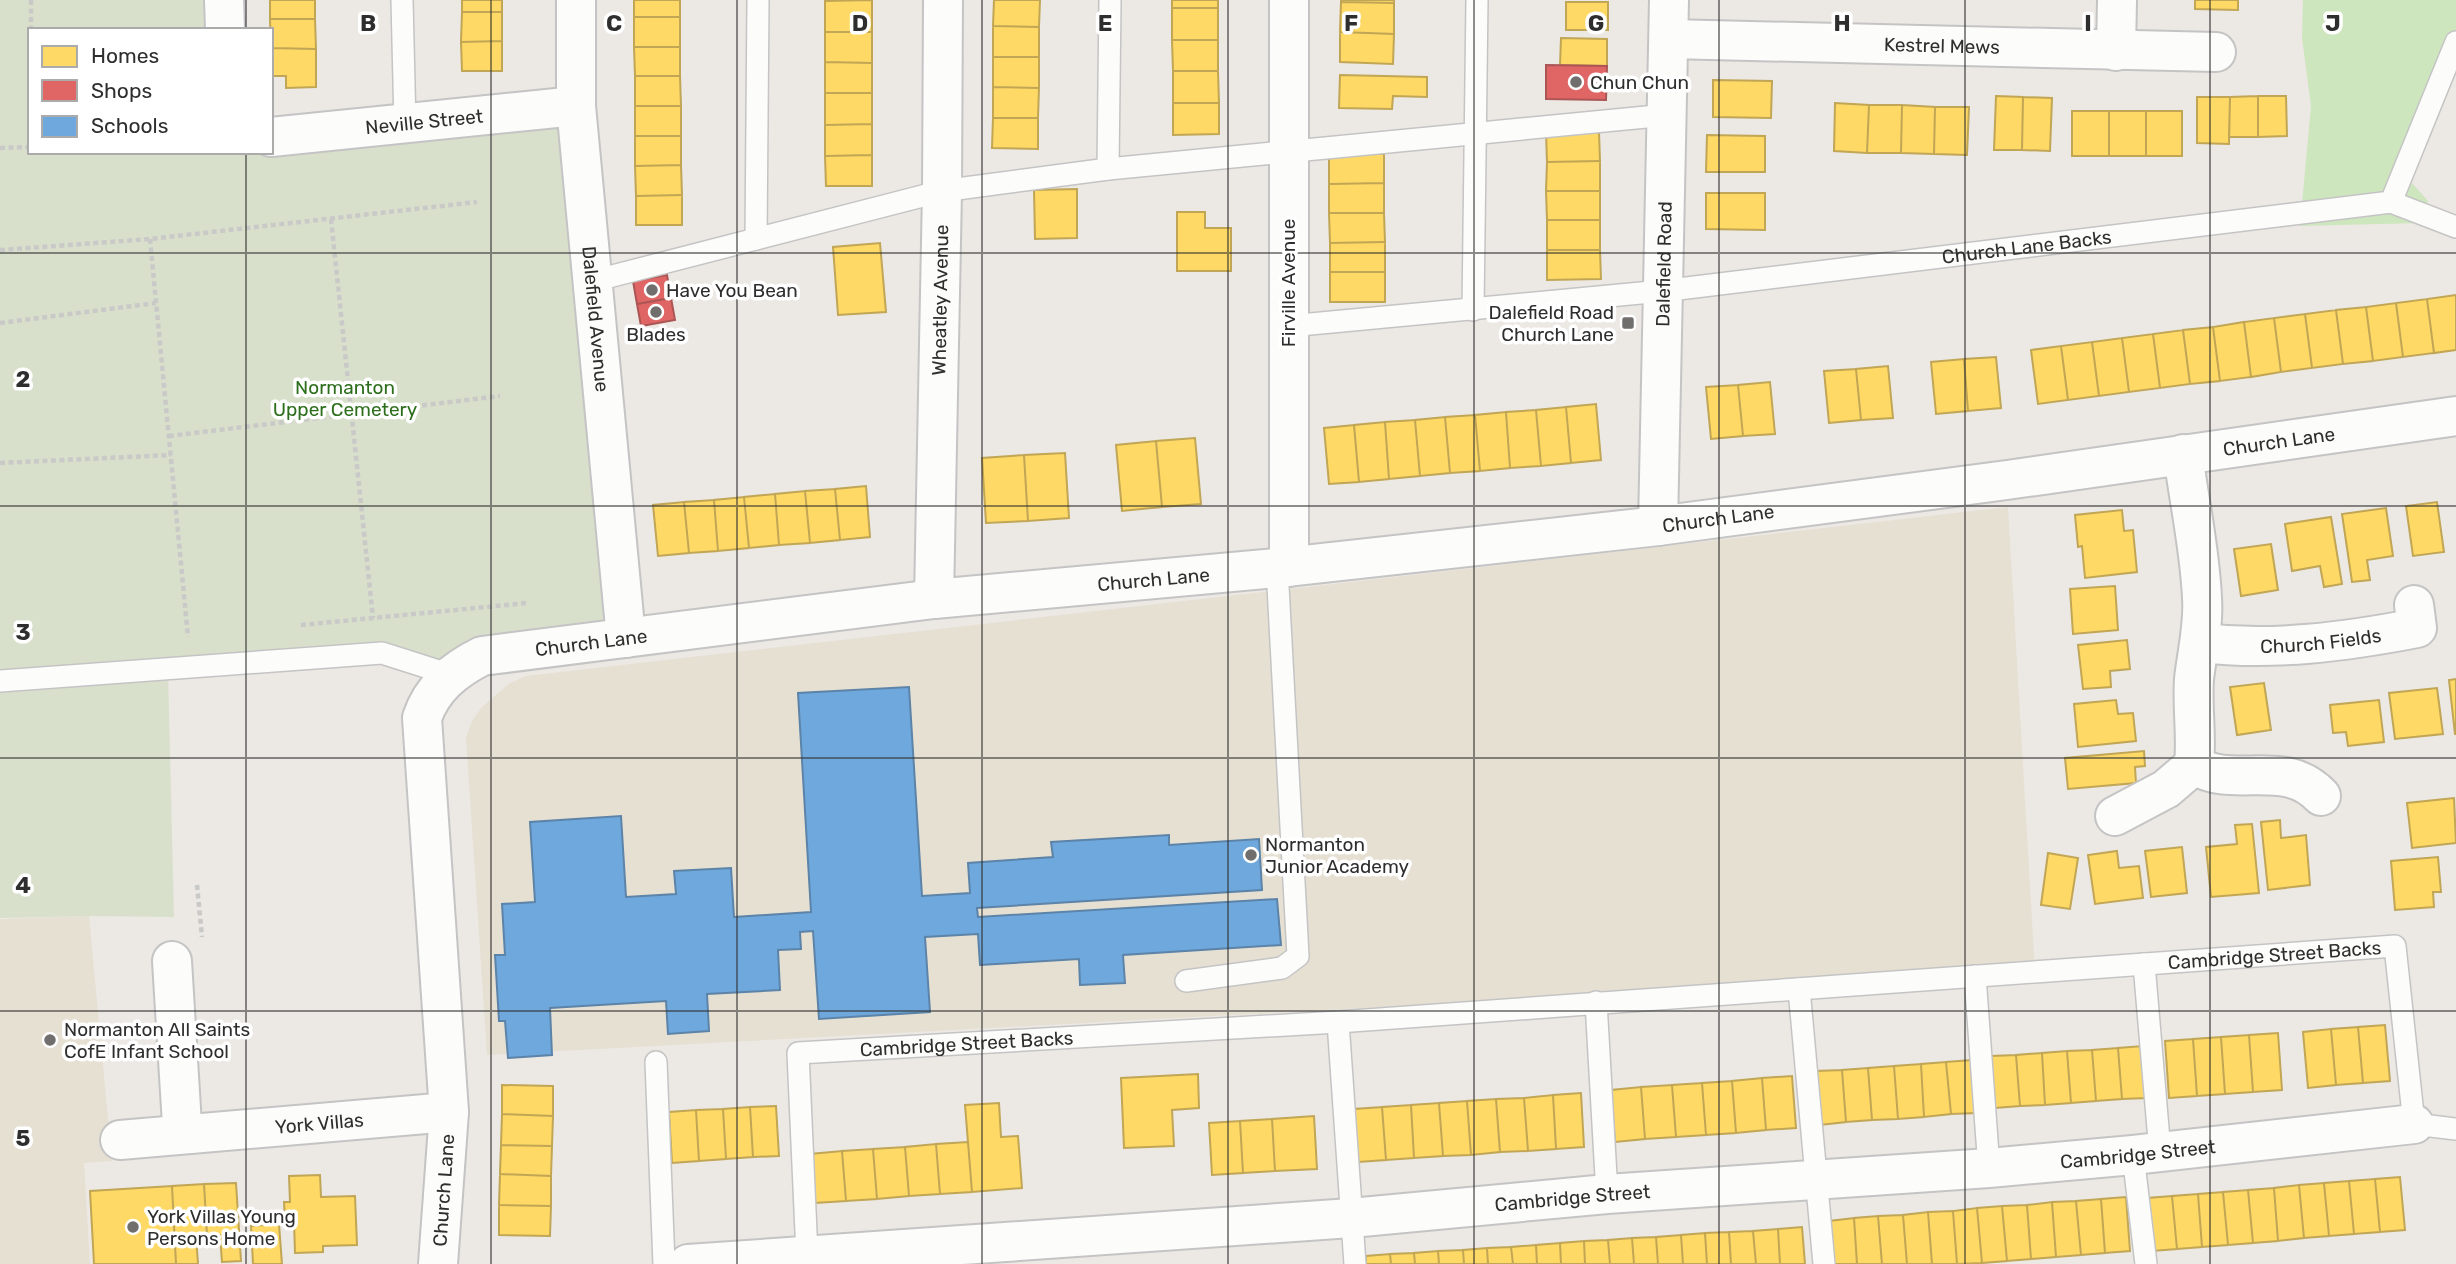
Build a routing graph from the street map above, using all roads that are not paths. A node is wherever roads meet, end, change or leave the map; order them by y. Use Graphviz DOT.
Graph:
graph roads {
  1 [pos="224,0"];
  2 [pos="402,0"];
  3 [pos="576,0"];
  4 [pos="758,0"];
  5 [pos="943,0"];
  6 [pos="1110,0"];
  7 [pos="1289,0"];
  8 [pos="1477,0"];
  9 [pos="1669,0"];
  10 [pos="2117,0"];
  11 [pos="225,28"];
  12 [pos="1669,39"];
  13 [pos="2456,42"];
  14 [pos="2116,51"];
  15 [pos="2216,52"];
  16 [pos="576,106"];
  17 [pos="1667,115"];
  18 [pos="405,125"];
  19 [pos="1475,133"];
  20 [pos="273,137"];
  21 [pos="1287,150"];
  22 [pos="1108,169"];
  23 [pos="943,191"];
  24 [pos="2391,202"];
  25 [pos="2456,227"];
  26 [pos="757,239"];
  27 [pos="593,281"];
  28 [pos="1662,291"];
  29 [pos="1473,310"];
  30 [pos="1289,326"];
  31 [pos="2456,416"];
  32 [pos="2183,454"];
  33 [pos="1658,526"];
  34 [pos="1283,567"];
  35 [pos="934,599"];
  36 [pos="2414,605"];
  37 [pos="626,638"];
  38 [pos="2200,643"];
  39 [pos="450,675"];
  40 [pos="0,681"];
  41 [pos="2194,765"];
  42 [pos="2321,796"];
  43 [pos="2115,816"];
  44 [pos="172,961"];
  45 [pos="2144,964"];
  46 [pos="1975,976"];
  47 [pos="1186,981"];
  48 [pos="1799,989"];
  49 [pos="1596,1002"];
  50 [pos="1338,1023"];
  51 [pos="656,1062"];
  52 [pos="449,1112"];
  53 [pos="2414,1124"];
  54 [pos="2456,1129"];
  55 [pos="190,1134"];
  56 [pos="120,1140"];
  57 [pos="2146,1154"];
  58 [pos="1989,1168"];
  59 [pos="1815,1179"];
  60 [pos="1607,1194"];
  61 [pos="1352,1219"];
  62 [pos="807,1255"];
  63 [pos="923,1256"];
  64 [pos="734,1262"];
  65 [pos="438,1264"];
  66 [pos="664,1264"];
  67 [pos="688,1264"];
  68 [pos="1355,1264"];
  69 [pos="1824,1264"];
  70 [pos="2146,1264"];
  1 -- 11 [label="street"];
  2 -- 18 [label="lane"];
  3 -- 16 [label="street, Dalefield Avenue"];
  4 -- 26 [label="lane"];
  5 -- 23 [label="street, Wheatley Avenue"];
  6 -- 22 [label="lane"];
  7 -- 21 [label="street, Firville Avenue"];
  8 -- 19 [label="lane"];
  9 -- 12 [label="street, Dalefield Road"];
  10 -- 14 [label="street"];
  12 -- 14 [label="street, Kestrel Mews"];
  12 -- 17 [label="street, Dalefield Road"];
  13 -- 24 [label="lane"];
  14 -- 15 [label="street, Kestrel Mews"];
  16 -- 18 [label="street, Neville Street"];
  16 -- 27 [label="street, Dalefield Avenue"];
  17 -- 19 [label="lane"];
  17 -- 28 [label="street, Dalefield Road"];
  18 -- 20 [label="street, Neville Street"];
  19 -- 21 [label="lane"];
  19 -- 29 [label="lane"];
  21 -- 22 [label="lane"];
  21 -- 30 [label="street, Firville Avenue"];
  22 -- 23 [label="lane"];
  23 -- 26 [label="lane"];
  23 -- 35 [label="street, Wheatley Avenue"];
  24 -- 25 [label="lane, Church Lane Backs"];
  24 -- 28 [label="lane, Church Lane Backs"];
  26 -- 27 [label="lane"];
  27 -- 37 [label="street, Dalefield Avenue"];
  28 -- 29 [label="lane, Church Lane Backs"];
  28 -- 33 [label="street, Dalefield Road"];
  29 -- 30 [label="lane, Church Lane Backs"];
  30 -- 34 [label="street, Firville Avenue"];
  31 -- 32 [label="street, Church Lane"];
  32 -- 33 [label="street, Church Lane"];
  32 -- 38 [label="street"];
  33 -- 34 [label="street, Church Lane"];
  34 -- 35 [label="street, Church Lane"];
  34 -- 47 [label="lane"];
  35 -- 37 [label="street, Church Lane"];
  36 -- 38 [label="street, Church Fields"];
  37 -- 39 [label="street, Church Lane"];
  38 -- 41 [label="street"];
  39 -- 40 [label="lane"];
  39 -- 52 [label="street, Church Lane"];
  41 -- 42 [label="street"];
  41 -- 43 [label="street"];
  44 -- 55 [label="street"];
  45 -- 46 [label="lane, Cambridge Street Backs"];
  45 -- 53 [label="lane, Cambridge Street Backs"];
  45 -- 57 [label="lane, Cambridge Street Backs"];
  46 -- 48 [label="lane, Cambridge Street Backs"];
  46 -- 58 [label="lane"];
  48 -- 49 [label="lane, Cambridge Street Backs"];
  48 -- 59 [label="lane"];
  49 -- 50 [label="lane, Cambridge Street Backs"];
  49 -- 60 [label="lane"];
  50 -- 61 [label="lane"];
  50 -- 62 [label="lane, Cambridge Street Backs"];
  51 -- 66 [label="lane"];
  52 -- 55 [label="street, York Villas"];
  52 -- 65 [label="street, Church Lane"];
  53 -- 54 [label="lane, Cambridge Street"];
  53 -- 57 [label="street, Cambridge Street"];
  55 -- 56 [label="street, York Villas"];
  57 -- 58 [label="street, Cambridge Street"];
  57 -- 70 [label="lane, Cambridge Street Backs"];
  58 -- 59 [label="street, Cambridge Street"];
  59 -- 60 [label="street, Cambridge Street"];
  59 -- 69 [label="lane"];
  60 -- 61 [label="street, Cambridge Street"];
  61 -- 63 [label="street, Cambridge Street"];
  61 -- 68 [label="lane"];
  62 -- 63 [label="street, Cambridge Street"];
  62 -- 64 [label="street, Cambridge Street"];
  64 -- 67 [label="street, Cambridge Street"];
}
